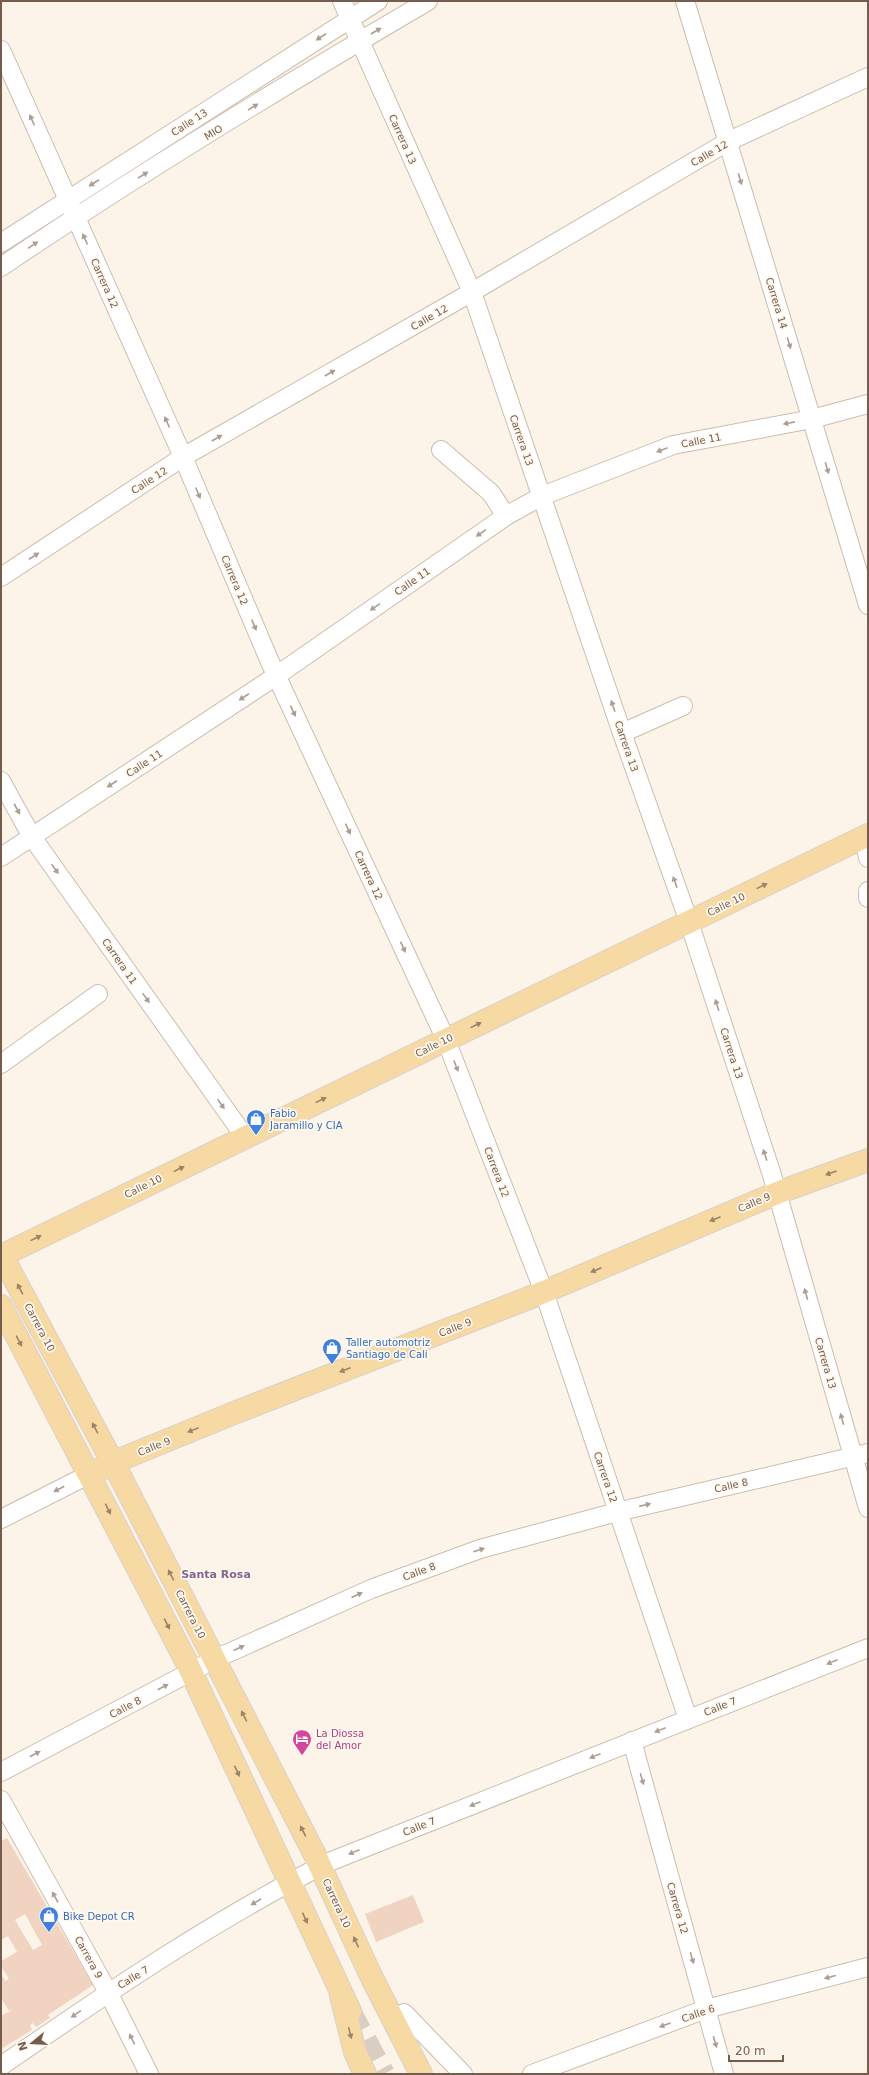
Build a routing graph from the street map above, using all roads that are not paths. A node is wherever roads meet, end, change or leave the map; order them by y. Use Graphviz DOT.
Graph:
graph roads {
  1 [pos="342,1"];
  2 [pos="378,1"];
  3 [pos="428,1"];
  4 [pos="685,1"];
  5 [pos="349,19"];
  6 [pos="359,41"];
  7 [pos="1,50"];
  8 [pos="868,77"];
  9 [pos="729,141"];
  10 [pos="67,200"];
  11 [pos="75,217"];
  12 [pos="1,243"];
  13 [pos="1,267"];
  14 [pos="472,292"];
  15 [pos="868,404"];
  16 [pos="812,419"];
  17 [pos="441,450"];
  18 [pos="183,457"];
  19 [pos="542,496"];
  20 [pos="506,516"];
  21 [pos="1,577"];
  22 [pos="868,605"];
  23 [pos="276,676"];
  24 [pos="683,706"];
  25 [pos="622,733"];
  26 [pos="1,781"];
  27 [pos="866,836"];
  28 [pos="32,837"];
  29 [pos="1,858"];
  30 [pos="868,858"];
  31 [pos="868,891"];
  32 [pos="868,898"];
  33 [pos="689,922"];
  34 [pos="98,994"];
  35 [pos="446,1040"];
  36 [pos="1,1064"];
  37 [pos="245,1137"];
  38 [pos="868,1160"];
  39 [pos="777,1193"];
  40 [pos="1,1255"];
  41 [pos="544,1292"];
  42 [pos="1,1306"];
  43 [pos="860,1454"];
  44 [pos="113,1463"];
  45 [pos="90,1474"];
  46 [pos="868,1508"];
  47 [pos="618,1512"];
  48 [pos="1,1519"];
  49 [pos="868,1648"];
  50 [pos="215,1660"];
  51 [pos="191,1672"];
  52 [pos="688,1719"];
  53 [pos="632,1741"];
  54 [pos="1,1772"];
  55 [pos="1,1800"];
  56 [pos="321,1866"];
  57 [pos="289,1882"];
  58 [pos="868,1968"];
  59 [pos="375,1983"];
  60 [pos="108,1992"];
  61 [pos="706,2010"];
  62 [pos="404,2013"];
  63 [pos="1,2066"];
  64 [pos="149,2074"];
  65 [pos="366,2074"];
  66 [pos="421,2074"];
  67 [pos="437,2074"];
  68 [pos="463,2074"];
  69 [pos="532,2074"];
  70 [pos="724,2074"];
  1 -- 5 [label="street, Carrera 13"];
  2 -- 5 [label="street, Calle 13"];
  6 -- 3 [label="street, MIO, one-way"];
  4 -- 9 [label="street, Carrera 14"];
  5 -- 6 [label="street, Carrera 13"];
  5 -- 10 [label="street, Calle 13, one-way"];
  11 -- 6 [label="street, MIO, one-way"];
  6 -- 14 [label="street, Carrera 13"];
  10 -- 7 [label="street, Carrera 12, one-way"];
  8 -- 9 [label="street, Calle 12"];
  9 -- 14 [label="street, Calle 12"];
  9 -- 16 [label="street, Carrera 14, one-way"];
  10 -- 11 [label="street, Carrera 12"];
  10 -- 12 [label="street, Calle 13"];
  13 -- 11 [label="street, MIO, one-way"];
  18 -- 11 [label="street, Carrera 12, one-way"];
  18 -- 14 [label="street, Calle 12, one-way"];
  14 -- 19 [label="street, Carrera 13"];
  15 -- 16 [label="street, Calle 11"];
  16 -- 19 [label="street, Calle 11, one-way"];
  16 -- 22 [label="street, Carrera 14, one-way"];
  17 -- 20 [label="street"];
  21 -- 18 [label="street, Calle 12, one-way"];
  18 -- 23 [label="street, Carrera 12, one-way"];
  19 -- 20 [label="street, Calle 11"];
  25 -- 19 [label="street, Carrera 13, one-way"];
  20 -- 23 [label="street, Calle 11, one-way"];
  23 -- 28 [label="street, Calle 11, one-way"];
  23 -- 35 [label="street, Carrera 12, one-way"];
  24 -- 25 [label="street"];
  33 -- 25 [label="street, Carrera 13, one-way"];
  26 -- 28 [label="street, Carrera 11, one-way"];
  27 -- 30 [label="street"];
  33 -- 27 [label="main road, Calle 10, one-way"];
  28 -- 29 [label="street, Calle 11"];
  28 -- 37 [label="street, Carrera 11, one-way"];
  31 -- 32 [label="street"];
  35 -- 33 [label="main road, Calle 10, one-way"];
  39 -- 33 [label="street, Carrera 13, one-way"];
  34 -- 36 [label="street"];
  37 -- 35 [label="main road, Calle 10, one-way"];
  35 -- 41 [label="street, Carrera 12, one-way"];
  40 -- 37 [label="main road, Calle 10, one-way"];
  38 -- 39 [label="main road, Calle 9, one-way"];
  39 -- 41 [label="main road, Calle 9, one-way"];
  43 -- 39 [label="street, Carrera 13, one-way"];
  44 -- 40 [label="main road, Carrera 10, one-way"];
  41 -- 44 [label="main road, Calle 9, one-way"];
  41 -- 47 [label="street, Carrera 12"];
  42 -- 45 [label="main road, one-way"];
  43 -- 46 [label="street, Carrera 13"];
  47 -- 43 [label="street, Calle 8, one-way"];
  44 -- 45 [label="main road, Calle 9"];
  50 -- 44 [label="main road, Carrera 10, one-way"];
  45 -- 48 [label="street, Calle 9, one-way"];
  45 -- 51 [label="main road, one-way"];
  50 -- 47 [label="street, Calle 8, one-way"];
  47 -- 52 [label="street, Carrera 12"];
  49 -- 52 [label="street, Calle 7, one-way"];
  50 -- 51 [label="street, Calle 8"];
  56 -- 50 [label="main road, Carrera 10, one-way"];
  54 -- 51 [label="street, Calle 8, one-way"];
  51 -- 57 [label="main road, one-way"];
  52 -- 53 [label="street, Calle 7, one-way"];
  53 -- 56 [label="street, Calle 7, one-way"];
  53 -- 61 [label="street, Carrera 12, one-way"];
  60 -- 55 [label="street, Carrera 9, one-way"];
  56 -- 57 [label="street, Calle 7"];
  59 -- 56 [label="main road, Carrera 10, one-way"];
  57 -- 60 [label="street, Calle 7, one-way"];
  57 -- 65 [label="main road, one-way"];
  58 -- 61 [label="street, Calle 6, one-way"];
  59 -- 62 [label="main road"];
  59 -- 66 [label="main road, Carrera 10"];
  60 -- 63 [label="street, Calle 7, one-way"];
  64 -- 60 [label="street, Carrera 9, one-way"];
  61 -- 69 [label="street, Calle 6, one-way"];
  61 -- 70 [label="street, Carrera 12, one-way"];
  62 -- 67 [label="main road"];
  62 -- 68 [label="street"];
}
